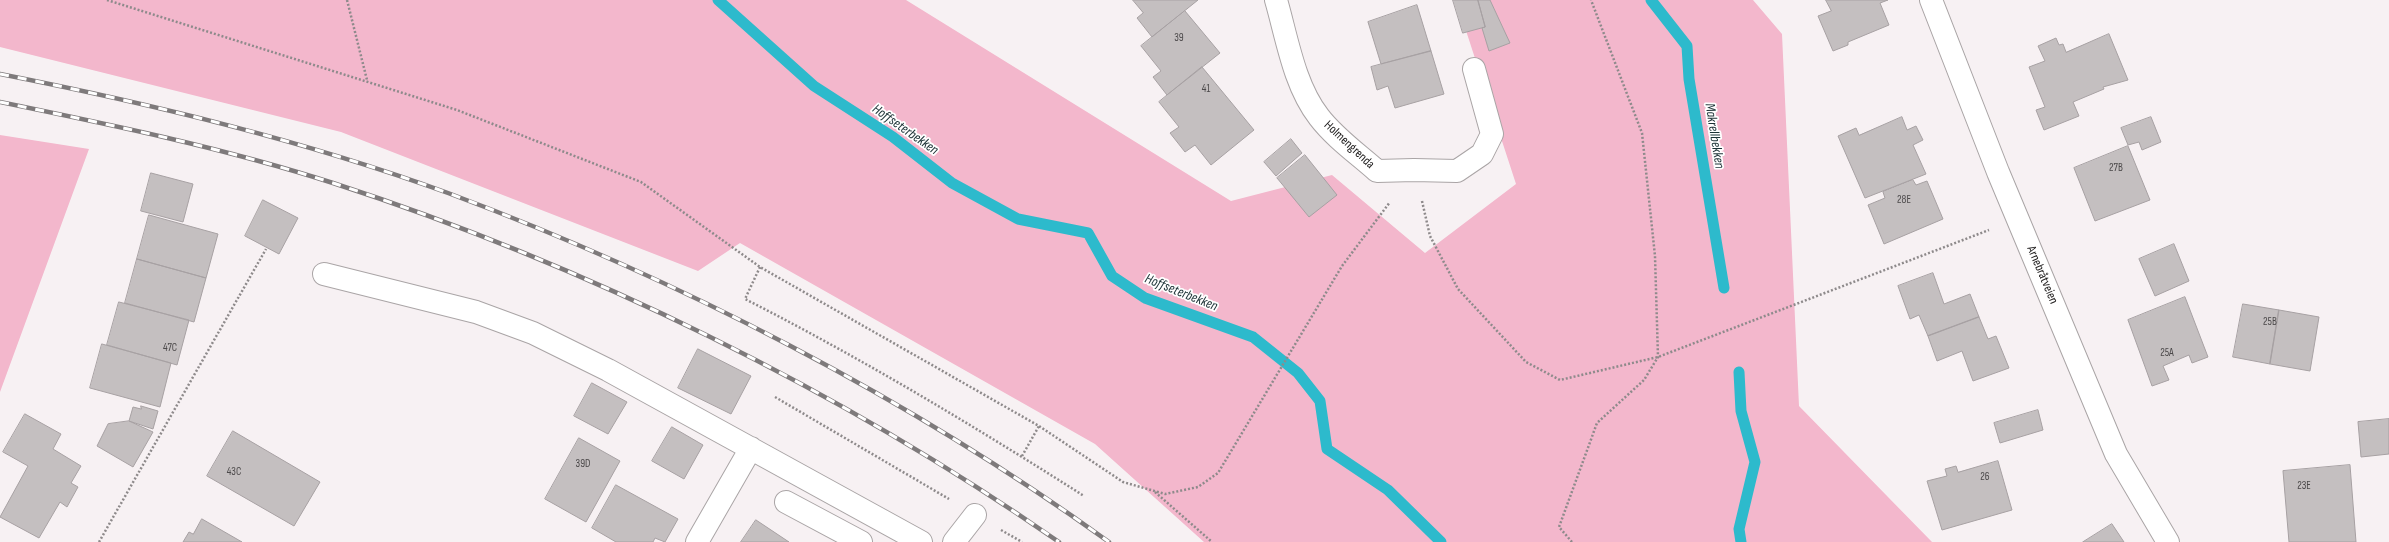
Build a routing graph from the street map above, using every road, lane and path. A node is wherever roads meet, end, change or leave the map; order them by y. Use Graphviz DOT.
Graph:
graph roads {
  1 [pos="107,0"];
  2 [pos="347,0"];
  3 [pos="1276,0"];
  4 [pos="1591,0"];
  5 [pos="1931,0"];
  6 [pos="1474,69"];
  7 [pos="366,80"];
  8 [pos="1414,170"];
  9 [pos="1994,228"];
  10 [pos="266,249"];
  11 [pos="760,267"];
  12 [pos="324,274"];
  13 [pos="1658,357"];
  14 [pos="775,397"];
  15 [pos="1039,426"];
  16 [pos="751,448"];
  17 [pos="1022,456"];
  18 [pos="1153,490"];
  19 [pos="1084,496"];
  20 [pos="786,502"];
  21 [pos="850,502"];
  22 [pos="975,515"];
  23 [pos="835,528"];
  24 [pos="99,542"];
  25 [pos="696,542"];
  26 [pos="861,542"];
  27 [pos="921,542"];
  28 [pos="954,542"];
  29 [pos="1022,542"];
  30 [pos="1212,542"];
  31 [pos="1572,542"];
  32 [pos="2168,542"];
  1 -- 7 [label="path"];
  2 -- 7 [label="path"];
  3 -- 8 [label="street, Holmengrenda"];
  4 -- 13 [label="path"];
  5 -- 32 [label="street, Arnebråtveien"];
  6 -- 8 [label="street, Holmengrenda"];
  7 -- 11 [label="path"];
  8 -- 13 [label="path"];
  8 -- 18 [label="path"];
  9 -- 13 [label="path"];
  10 -- 24 [label="path"];
  11 -- 15 [label="path"];
  11 -- 17 [label="path"];
  12 -- 16 [label="street"];
  13 -- 31 [label="path"];
  14 -- 22 [label="path"];
  15 -- 17 [label="path"];
  15 -- 18 [label="path"];
  16 -- 21 [label="street"];
  16 -- 25 [label="street"];
  17 -- 19 [label="path"];
  18 -- 30 [label="path"];
  20 -- 23 [label="street"];
  21 -- 23 [label="street"];
  21 -- 27 [label="street"];
  22 -- 28 [label="street"];
  22 -- 29 [label="path"];
  23 -- 26 [label="street"];
}
